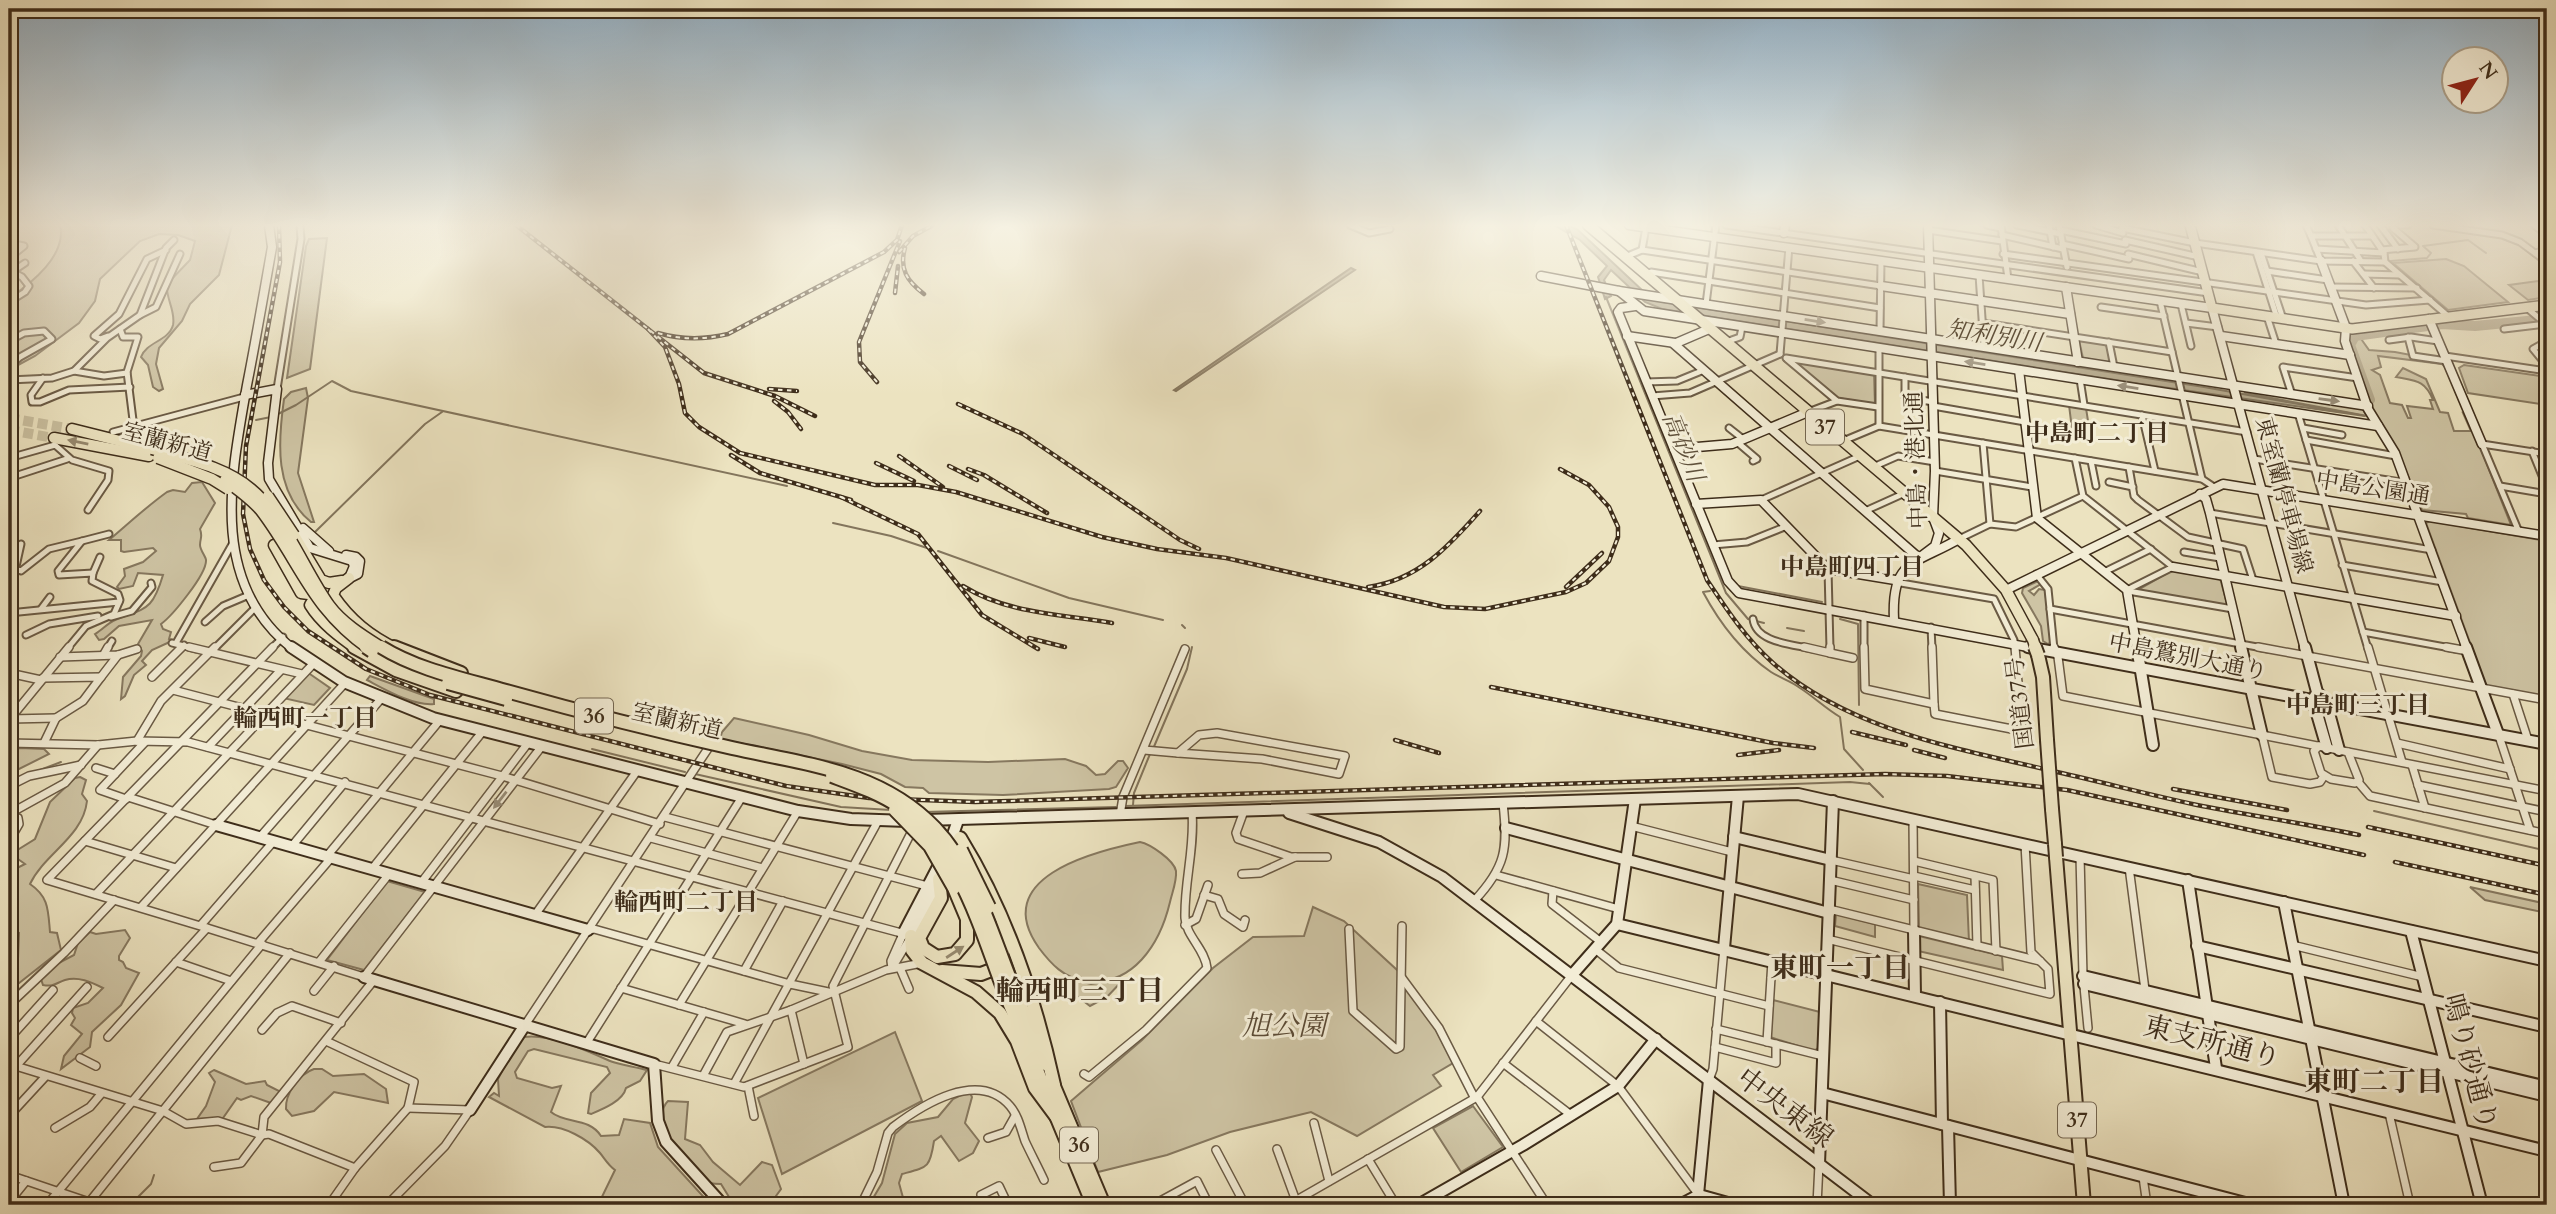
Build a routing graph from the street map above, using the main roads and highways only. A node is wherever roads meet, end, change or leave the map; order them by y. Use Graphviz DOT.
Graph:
graph roads {
  1 [pos="1653,282"];
  2 [pos="2206,282"];
  3 [pos="2547,304"];
  4 [pos="72,429"];
  5 [pos="54,438"];
  6 [pos="153,454"];
  7 [pos="195,461"];
  8 [pos="345,580"];
  9 [pos="316,595"];
  10 [pos="486,694"];
  11 [pos="553,705"];
  12 [pos="831,768"];
  13 [pos="853,782"];
  14 [pos="960,838"];
  15 [pos="934,884"];
  16 [pos="907,935"];
  17 [pos="937,970"];
  18 [pos="1013,983"];
  19 [pos="1058,1119"];
  20 [pos="1093,1205"];
  21 [pos="1104,1205"];
  22 [pos="2084,1205"];
  1 -- 22 [label="highway, 国道37号 / 37, bridge"];
  2 -- 3 [label="main road"];
  4 -- 6 [label="highway, 室蘭新道 / 36"];
  6 -- 5 [label="highway, 室蘭新道 / 36, one-way"];
  6 -- 7 [label="highway, 室蘭新道 / 36, bridge"];
  6 -- 9 [label="highway, bridge"];
  6 -- 10 [label="highway, 室蘭新道 / 36, bridge"];
  7 -- 8 [label="highway, bridge"];
  7 -- 11 [label="highway, 室蘭新道 / 36, bridge"];
  8 -- 9 [label="highway"];
  8 -- 11 [label="highway"];
  9 -- 10 [label="highway, bridge"];
  10 -- 13 [label="highway, 室蘭新道 / 36, bridge"];
  11 -- 12 [label="highway, 室蘭新道 / 36, bridge"];
  12 -- 17 [label="highway, bridge"];
  12 -- 18 [label="highway, 室蘭新道 / 36, bridge"];
  15 -- 13 [label="highway, one-way, bridge"];
  13 -- 18 [label="highway, 室蘭新道 / 36, bridge"];
  14 -- 18 [label="highway"];
  16 -- 17 [label="highway"];
  17 -- 19 [label="highway"];
  18 -- 19 [label="highway, 室蘭新道 / 36"];
  18 -- 21 [label="highway, 室蘭新道 / 36"];
  19 -- 20 [label="highway, 36"];
}
